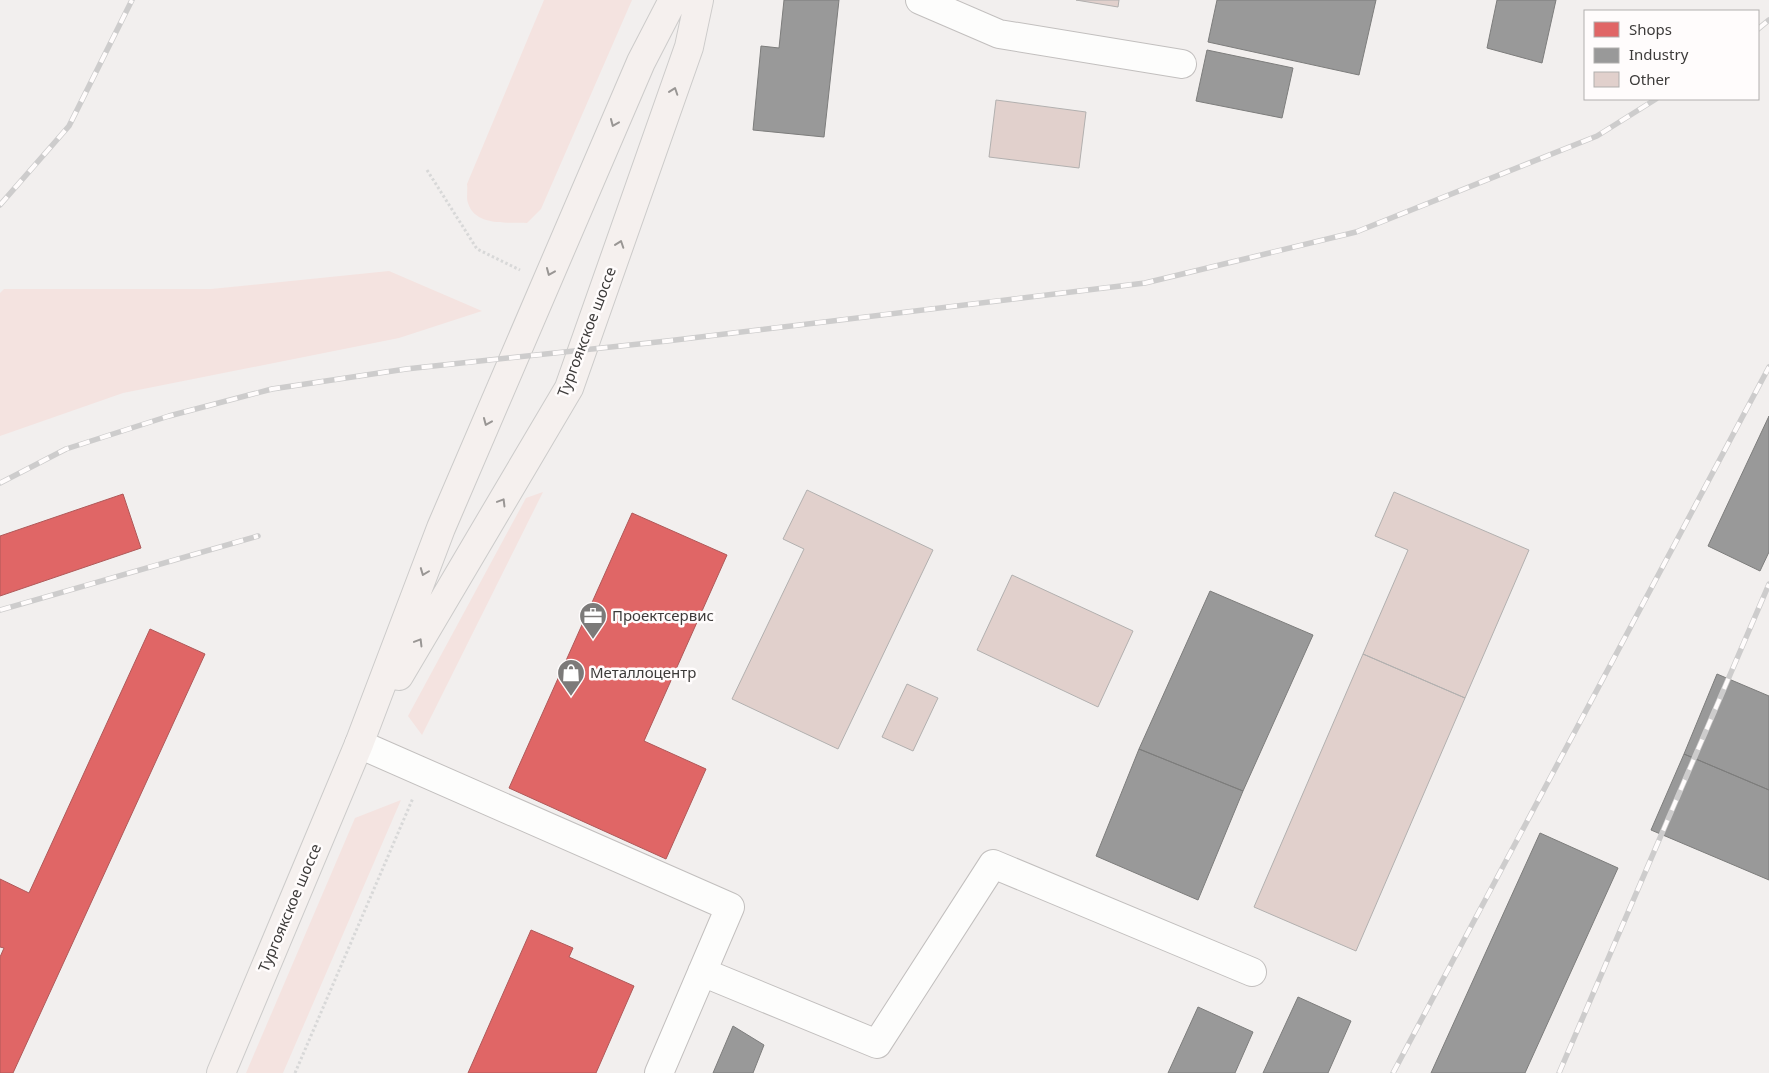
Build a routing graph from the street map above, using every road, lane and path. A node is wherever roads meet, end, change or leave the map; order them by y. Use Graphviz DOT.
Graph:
graph roads {
  1 [pos="673,0"];
  2 [pos="699,0"];
  3 [pos="920,0"];
  4 [pos="1182,64"];
  5 [pos="427,170"];
  6 [pos="546,282"];
  7 [pos="359,744"];
  8 [pos="425,772"];
  9 [pos="702,972"];
  10 [pos="1252,972"];
  11 [pos="221,1073"];
  12 [pos="295,1073"];
  13 [pos="659,1073"];
  1 -- 6 [label="main road, Тургоякское шоссе, one-way"];
  7 -- 2 [label="main road, Тургоякское шоссе, one-way"];
  3 -- 4 [label="lane"];
  5 -- 6 [label="path"];
  6 -- 7 [label="main road, Тургоякское шоссе, one-way"];
  7 -- 8 [label="lane"];
  7 -- 11 [label="main road, Тургоякское шоссе"];
  8 -- 9 [label="lane"];
  8 -- 12 [label="path"];
  9 -- 10 [label="lane"];
  9 -- 13 [label="lane"];
}
